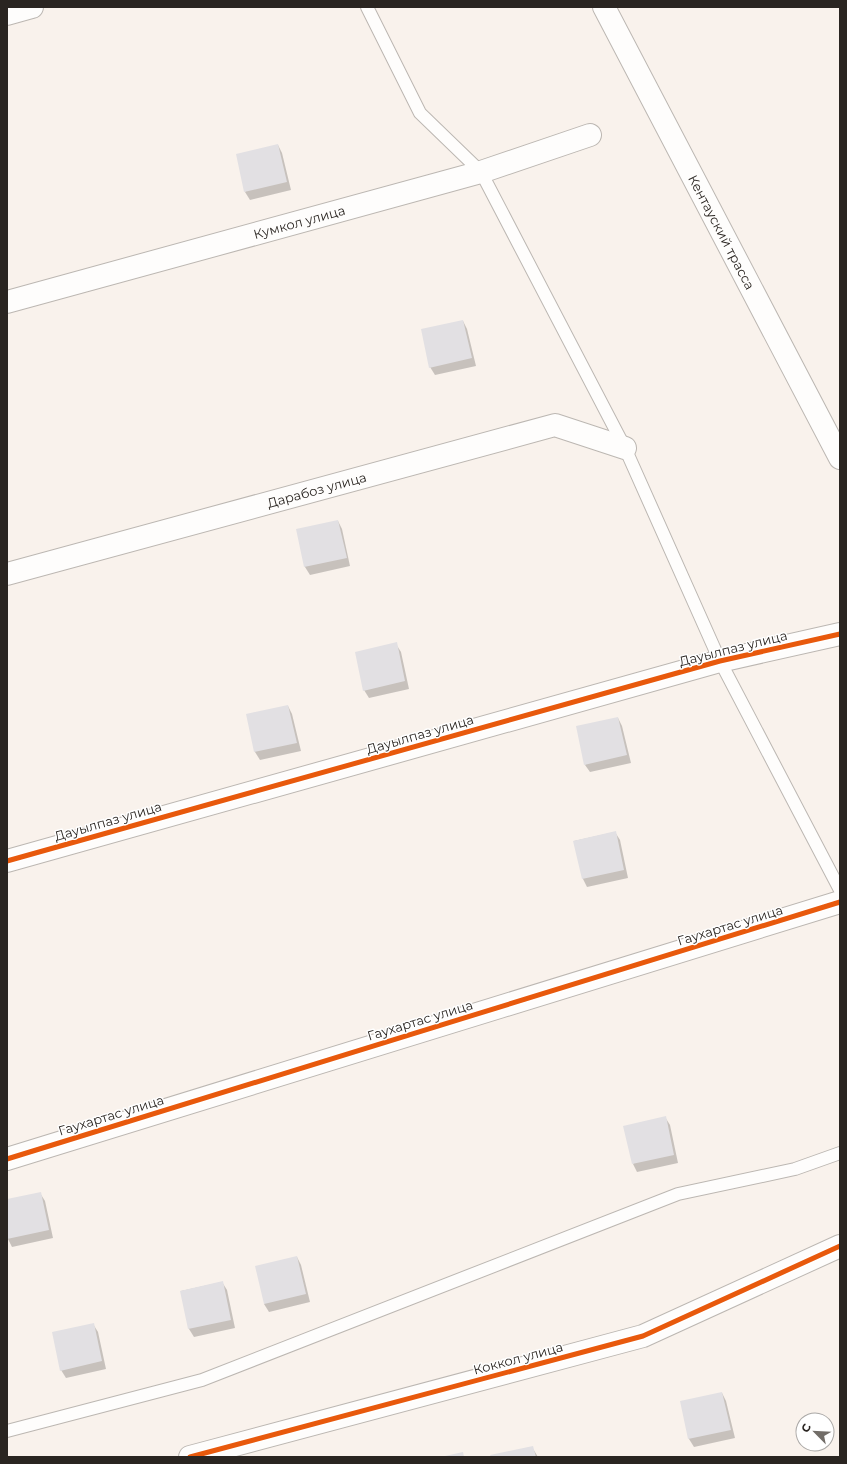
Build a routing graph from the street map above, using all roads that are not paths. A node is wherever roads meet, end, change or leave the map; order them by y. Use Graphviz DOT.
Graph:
graph roads {
  1 [pos="32,7"];
  2 [pos="366,7"];
  3 [pos="604,7"];
  4 [pos="7,14"];
  5 [pos="590,135"];
  6 [pos="481,172"];
  7 [pos="7,302"];
  8 [pos="625,448"];
  9 [pos="840,458"];
  10 [pos="7,574"];
  11 [pos="840,634"];
  12 [pos="720,661"];
  13 [pos="7,861"];
  14 [pos="840,890"];
  15 [pos="840,902"];
  16 [pos="840,1153"];
  17 [pos="7,1158"];
  18 [pos="840,1246"];
  19 [pos="7,1432"];
  20 [pos="190,1457"];
  1 -- 4 [label="street"];
  2 -- 6 [label="lane"];
  3 -- 9 [label="street, Кентауский трасса"];
  5 -- 6 [label="street, Кумкол улица"];
  6 -- 7 [label="street, Кумкол улица"];
  6 -- 8 [label="lane"];
  8 -- 10 [label="street, Дарабоз улица"];
  8 -- 12 [label="lane"];
  11 -- 12 [label="street, Дауылпаз улица"];
  12 -- 13 [label="street, Дауылпаз улица"];
  12 -- 14 [label="lane"];
  15 -- 17 [label="street, Гаухартас улица"];
  16 -- 19 [label="lane"];
  18 -- 20 [label="street, Коккол улица"];
}
